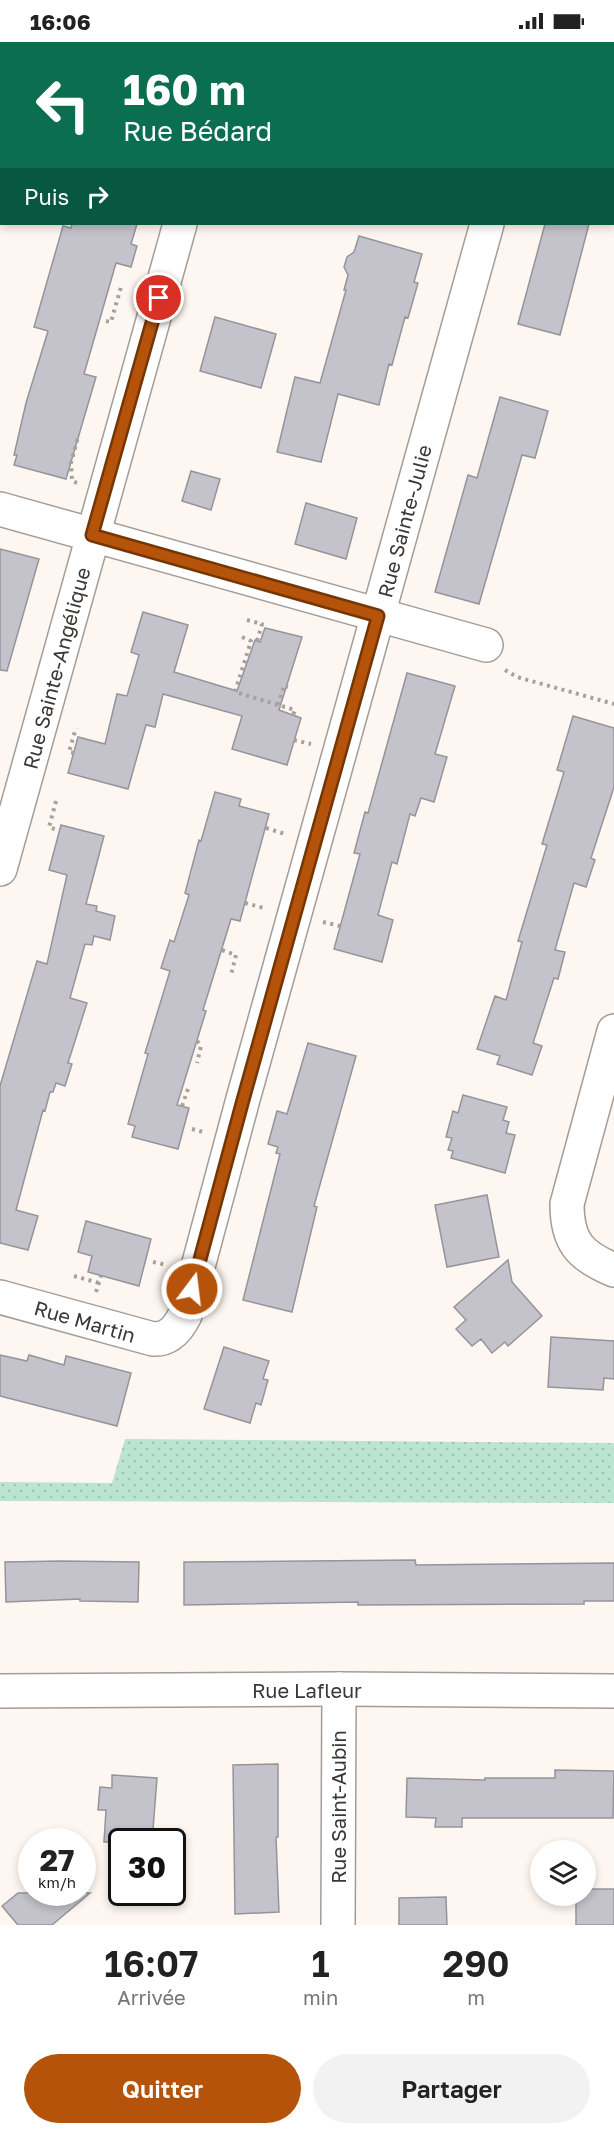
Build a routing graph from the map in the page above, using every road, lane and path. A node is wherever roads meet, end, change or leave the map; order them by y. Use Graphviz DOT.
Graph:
graph roads {
  1 [pos="180,225"];
  2 [pos="487,225"];
  3 [pos="121,287"];
  4 [pos="106,321"];
  5 [pos="78,437"];
  6 [pos="71,463"];
  7 [pos="0,509"];
  8 [pos="92,535"];
  9 [pos="378,616"];
  10 [pos="247,620"];
  11 [pos="242,637"];
  12 [pos="257,641"];
  13 [pos="496,657"];
  14 [pos="288,687"];
  15 [pos="614,704"];
  16 [pos="278,705"];
  17 [pos="293,715"];
  18 [pos="76,728"];
  19 [pos="74,753"];
  20 [pos="56,801"];
  21 [pos="266,828"];
  22 [pos="60,831"];
  23 [pos="294,836"];
  24 [pos="0,869"];
  25 [pos="245,903"];
  26 [pos="274,910"];
  27 [pos="222,950"];
  28 [pos="231,975"];
  29 [pos="614,1031"];
  30 [pos="197,1041"];
  31 [pos="197,1063"];
  32 [pos="189,1086"];
  33 [pos="182,1106"];
  34 [pos="614,1270"];
  35 [pos="74,1276"];
  36 [pos="99,1283"];
  37 [pos="0,1297"];
  38 [pos="169,1335"];
  39 [pos="339,1689"];
  40 [pos="0,1691"];
  41 [pos="614,1691"];
  42 [pos="338,1925"];
  1 -- 8 [label="street, Rue Sainte-Angélique"];
  2 -- 9 [label="street, Rue Sainte-Julie"];
  3 -- 4 [label="path"];
  5 -- 6 [label="path"];
  7 -- 8 [label="street"];
  8 -- 9 [label="street"];
  8 -- 24 [label="street, Rue Sainte-Angélique"];
  9 -- 13 [label="street"];
  9 -- 38 [label="street, Rue Sainte-Julie"];
  10 -- 12 [label="path"];
  11 -- 16 [label="path"];
  13 -- 15 [label="path"];
  14 -- 16 [label="path"];
  16 -- 17 [label="path"];
  18 -- 19 [label="path"];
  20 -- 22 [label="path"];
  21 -- 23 [label="path"];
  25 -- 26 [label="path"];
  27 -- 28 [label="path"];
  29 -- 34 [label="street"];
  30 -- 31 [label="path"];
  32 -- 33 [label="path"];
  35 -- 36 [label="path"];
  37 -- 38 [label="street, Rue Martin"];
  39 -- 40 [label="street, Rue Lafleur"];
  39 -- 41 [label="street, Rue Lafleur"];
  39 -- 42 [label="street, Rue Saint-Aubin"];
}
